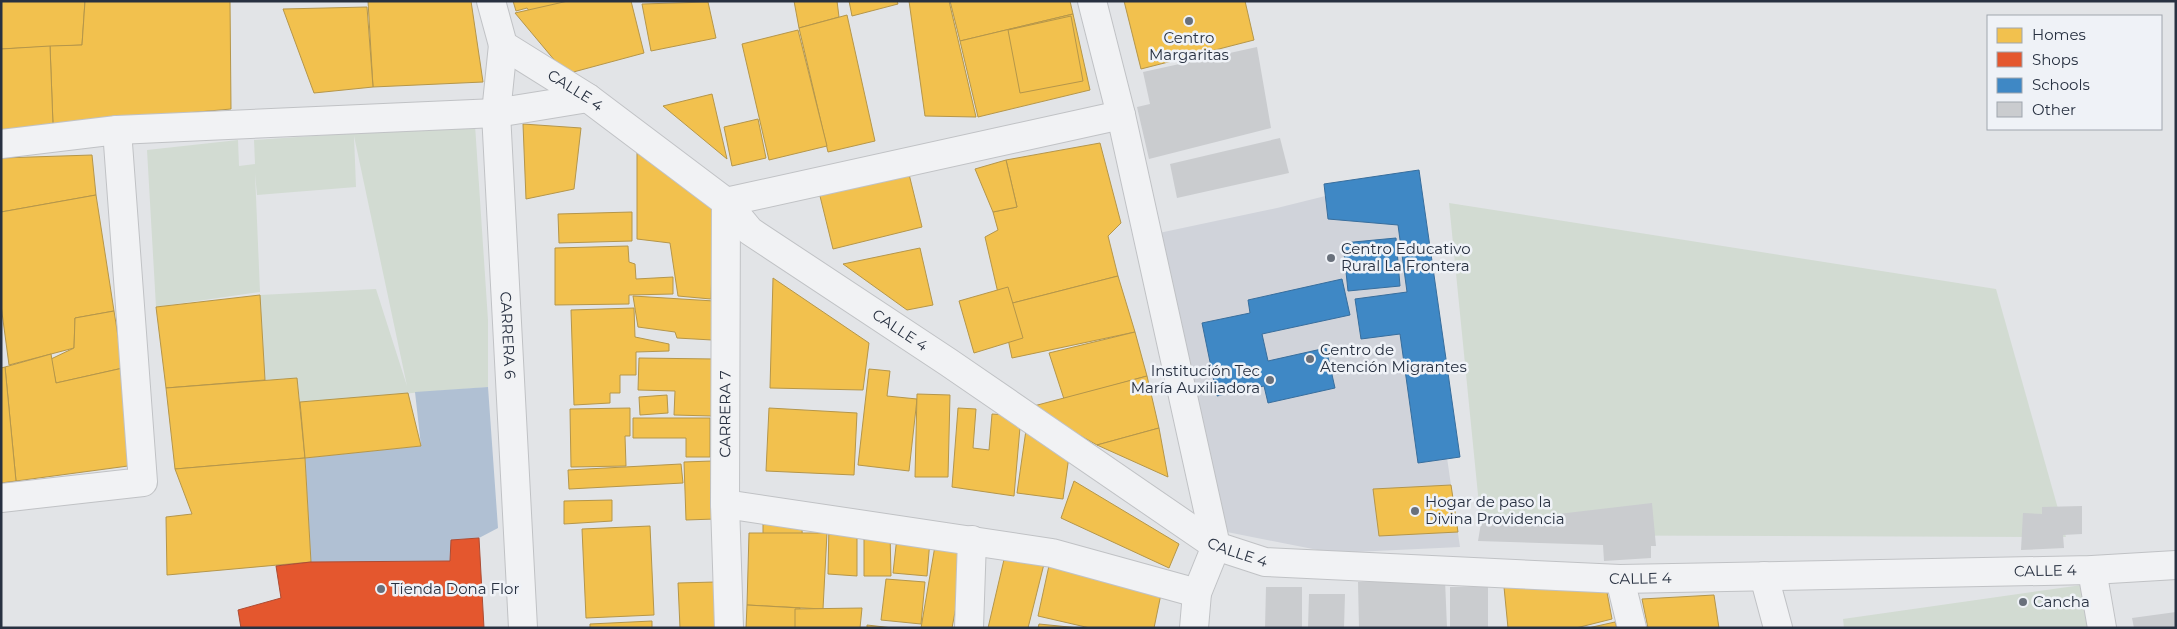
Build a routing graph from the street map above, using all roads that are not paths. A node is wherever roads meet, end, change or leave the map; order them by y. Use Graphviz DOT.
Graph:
graph roads {
  1 [pos="491,1"];
  2 [pos="1092,1"];
  3 [pos="503,45"];
  4 [pos="588,98"];
  5 [pos="496,113"];
  6 [pos="1121,116"];
  7 [pos="117,130"];
  8 [pos="1,144"];
  9 [pos="726,202"];
  10 [pos="1,498"];
  11 [pos="725,504"];
  12 [pos="972,540"];
  13 [pos="1216,546"];
  14 [pos="2176,565"];
  15 [pos="2092,570"];
  16 [pos="1764,576"];
  17 [pos="1620,579"];
  18 [pos="1197,593"];
  19 [pos="523,628"];
  20 [pos="729,628"];
  21 [pos="968,628"];
  22 [pos="1194,628"];
  23 [pos="1632,628"];
  24 [pos="1778,628"];
  25 [pos="2102,628"];
  1 -- 3 [label="street"];
  2 -- 6 [label="street"];
  3 -- 4 [label="street, CALLE 4"];
  3 -- 5 [label="street, CARRERA 6"];
  4 -- 5 [label="street"];
  4 -- 9 [label="street, CALLE 4"];
  5 -- 7 [label="street"];
  5 -- 19 [label="street, CARRERA 6"];
  6 -- 9 [label="street"];
  6 -- 13 [label="street"];
  7 -- 8 [label="street"];
  7 -- 10 [label="street"];
  9 -- 11 [label="street, CARRERA 7"];
  9 -- 13 [label="street, CALLE 4"];
  11 -- 12 [label="street"];
  11 -- 20 [label="street, CARRERA 7"];
  12 -- 18 [label="street"];
  12 -- 21 [label="street"];
  13 -- 17 [label="street, CALLE 4"];
  13 -- 18 [label="street"];
  14 -- 15 [label="street, CALLE 4"];
  15 -- 16 [label="street, CALLE 4"];
  15 -- 25 [label="street"];
  16 -- 17 [label="street, CALLE 4"];
  16 -- 24 [label="street"];
  17 -- 23 [label="street"];
  18 -- 22 [label="street"];
}
